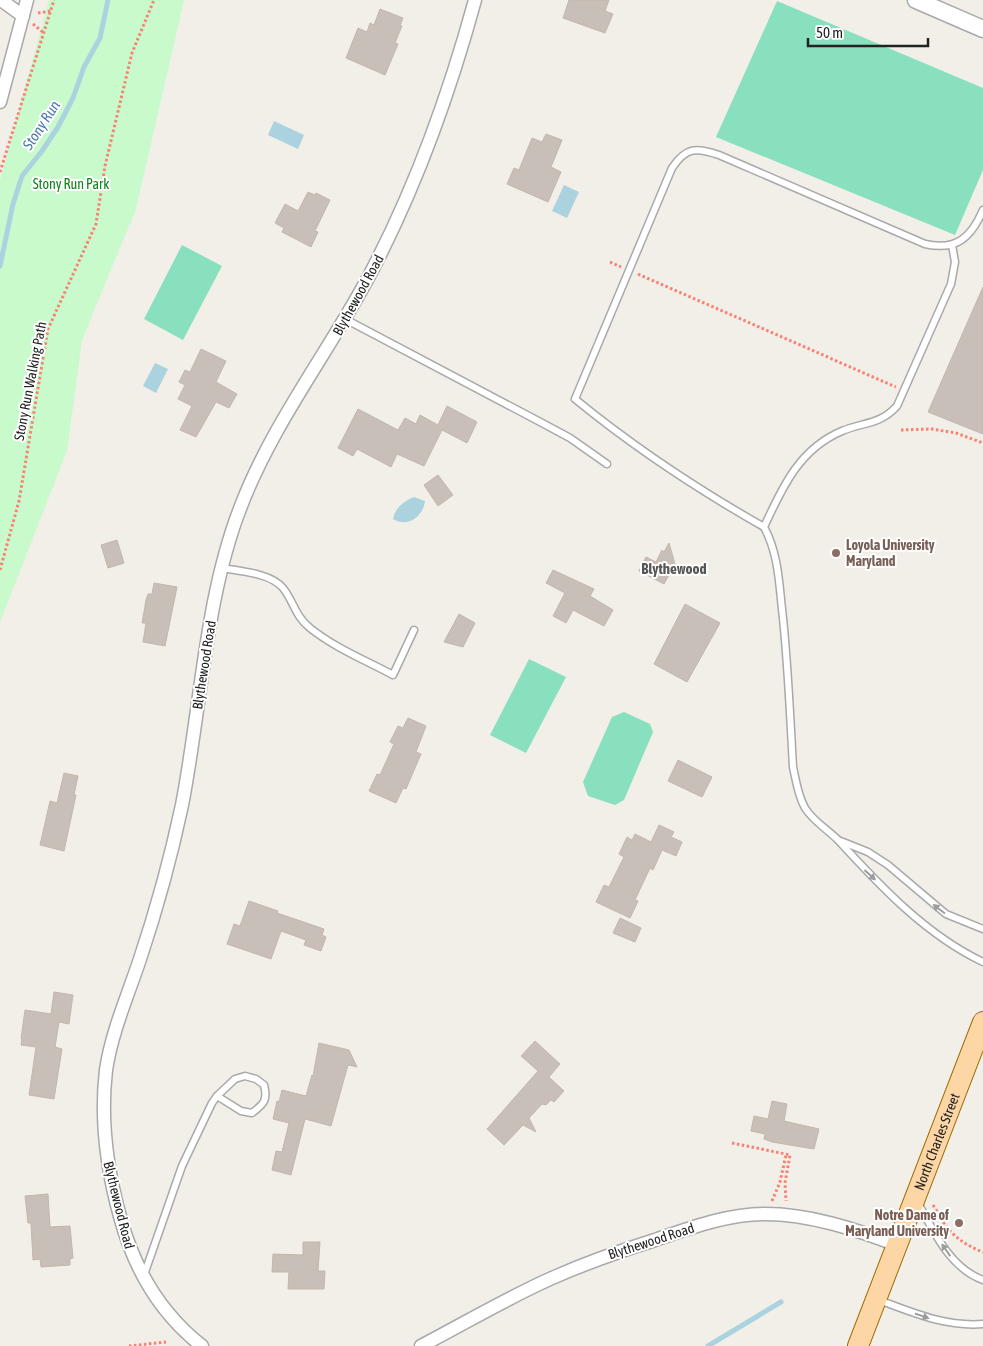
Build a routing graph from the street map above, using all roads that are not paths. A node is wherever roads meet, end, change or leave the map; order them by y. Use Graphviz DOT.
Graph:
graph roads {
  1 [pos="1,0"];
  2 [pos="27,0"];
  3 [pos="475,0"];
  4 [pos="916,0"];
  5 [pos="23,16"];
  6 [pos="983,29"];
  7 [pos="0,102"];
  8 [pos="983,210"];
  9 [pos="952,245"];
  10 [pos="345,319"];
  11 [pos="607,464"];
  12 [pos="764,527"];
  13 [pos="222,568"];
  14 [pos="414,630"];
  15 [pos="837,839"];
  16 [pos="983,930"];
  17 [pos="983,962"];
  18 [pos="983,1022"];
  19 [pos="217,1096"];
  20 [pos="924,1201"];
  21 [pos="897,1245"];
  22 [pos="143,1278"];
  23 [pos="983,1280"];
  24 [pos="876,1299"];
  25 [pos="983,1324"];
  26 [pos="202,1346"];
  27 [pos="421,1346"];
  28 [pos="858,1346"];
  1 -- 5 [label="street"];
  2 -- 5 [label="street"];
  3 -- 10 [label="street, Blythewood Road"];
  4 -- 6 [label="street"];
  5 -- 7 [label="street"];
  8 -- 9 [label="lane"];
  9 -- 12 [label="lane"];
  9 -- 12 [label="lane"];
  10 -- 11 [label="lane"];
  10 -- 13 [label="street, Blythewood Road"];
  12 -- 15 [label="lane"];
  13 -- 14 [label="lane"];
  13 -- 22 [label="street, Blythewood Road"];
  16 -- 15 [label="lane, one-way"];
  15 -- 17 [label="lane, one-way"];
  18 -- 20 [label="main road, North Charles Street"];
  19 -- 19 [label="lane"];
  19 -- 22 [label="lane"];
  20 -- 21 [label="main road, North Charles Street"];
  23 -- 20 [label="lane, one-way"];
  21 -- 24 [label="main road, North Charles Street"];
  21 -- 27 [label="street, Blythewood Road"];
  22 -- 26 [label="street, Blythewood Road"];
  24 -- 25 [label="lane, one-way"];
  24 -- 28 [label="main road, North Charles Street"];
}
